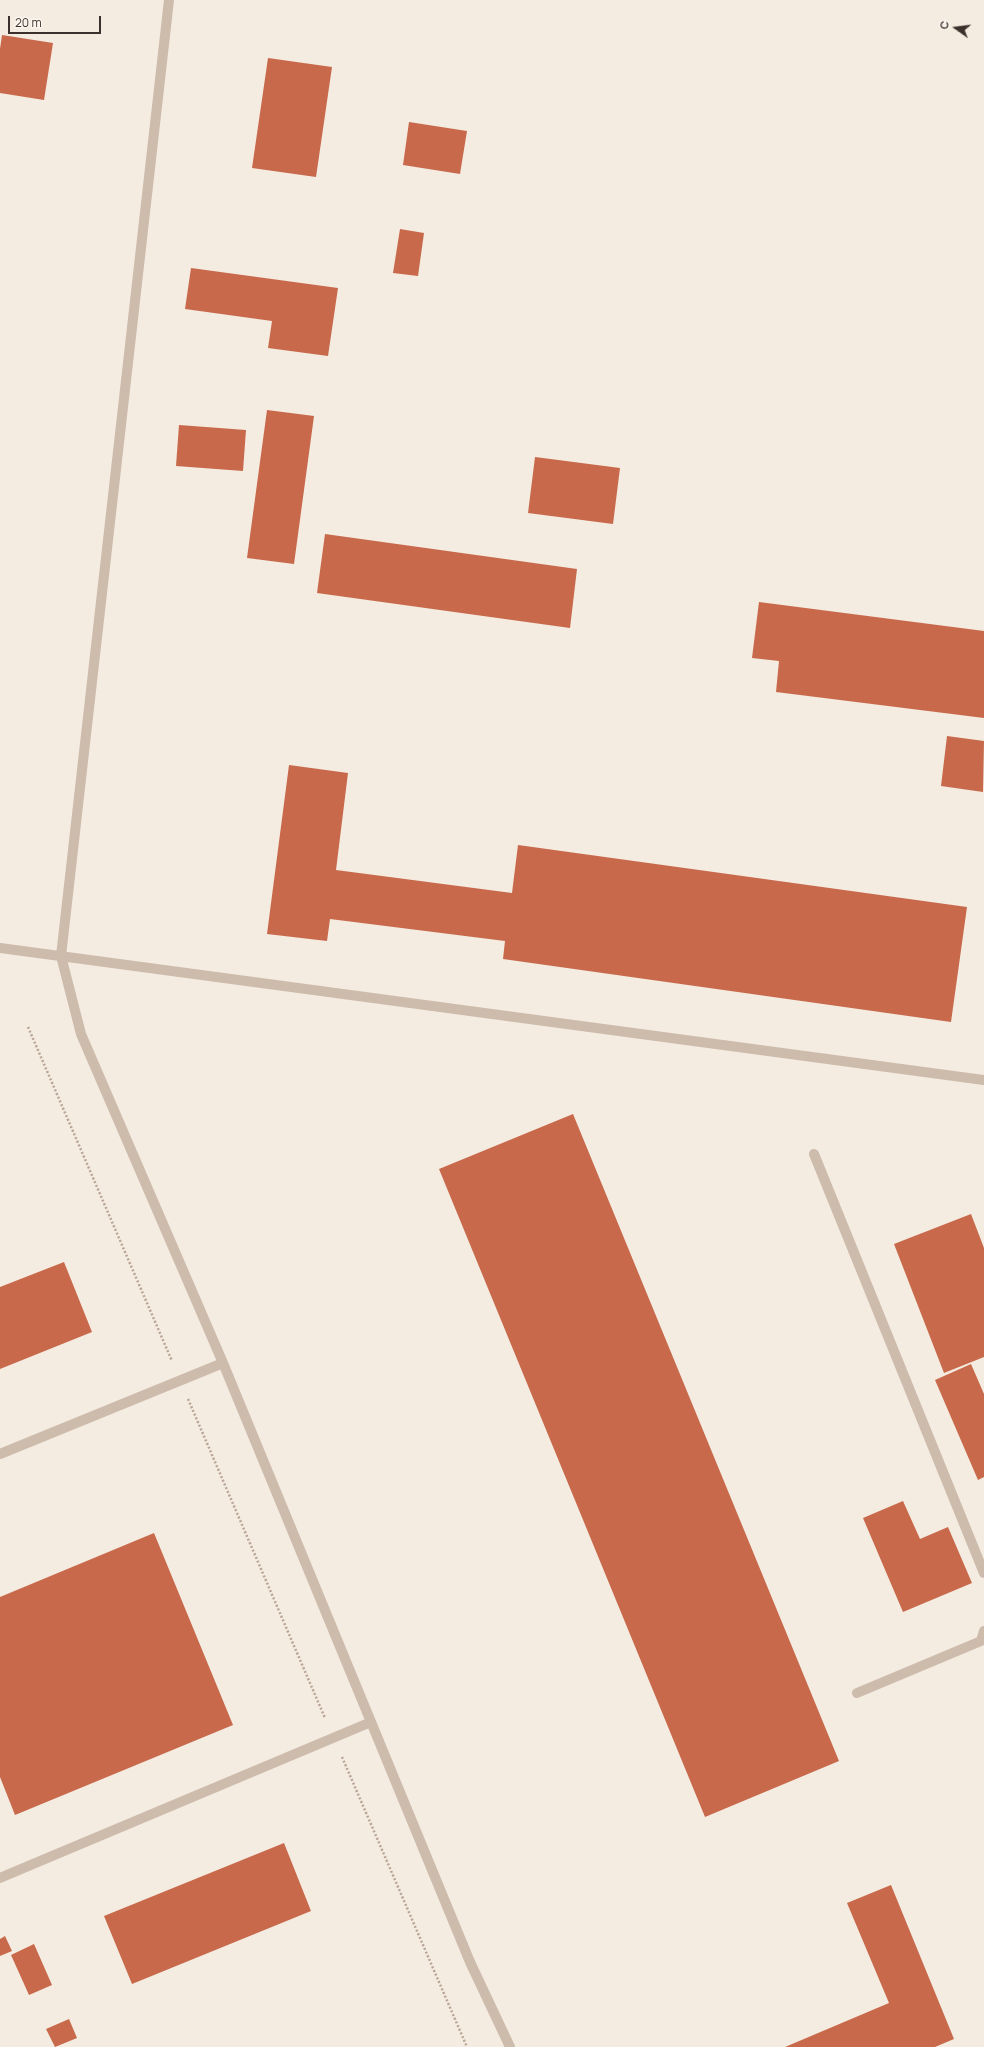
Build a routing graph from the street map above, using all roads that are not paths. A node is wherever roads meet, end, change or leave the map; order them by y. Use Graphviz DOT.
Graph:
graph roads {
  1 [pos="169,0"];
  2 [pos="0,948"];
  3 [pos="61,956"];
  4 [pos="984,1080"];
  5 [pos="814,1154"];
  6 [pos="223,1363"];
  7 [pos="0,1454"];
  8 [pos="984,1572"];
  9 [pos="984,1630"];
  10 [pos="857,1693"];
  11 [pos="371,1722"];
  12 [pos="0,1878"];
  13 [pos="510,2047"];
  1 -- 3 [label="street"];
  2 -- 3 [label="street"];
  3 -- 4 [label="street"];
  3 -- 6 [label="street"];
  5 -- 8 [label="street"];
  6 -- 7 [label="street"];
  6 -- 11 [label="street"];
  9 -- 10 [label="street"];
  11 -- 12 [label="street"];
  11 -- 13 [label="street"];
}
